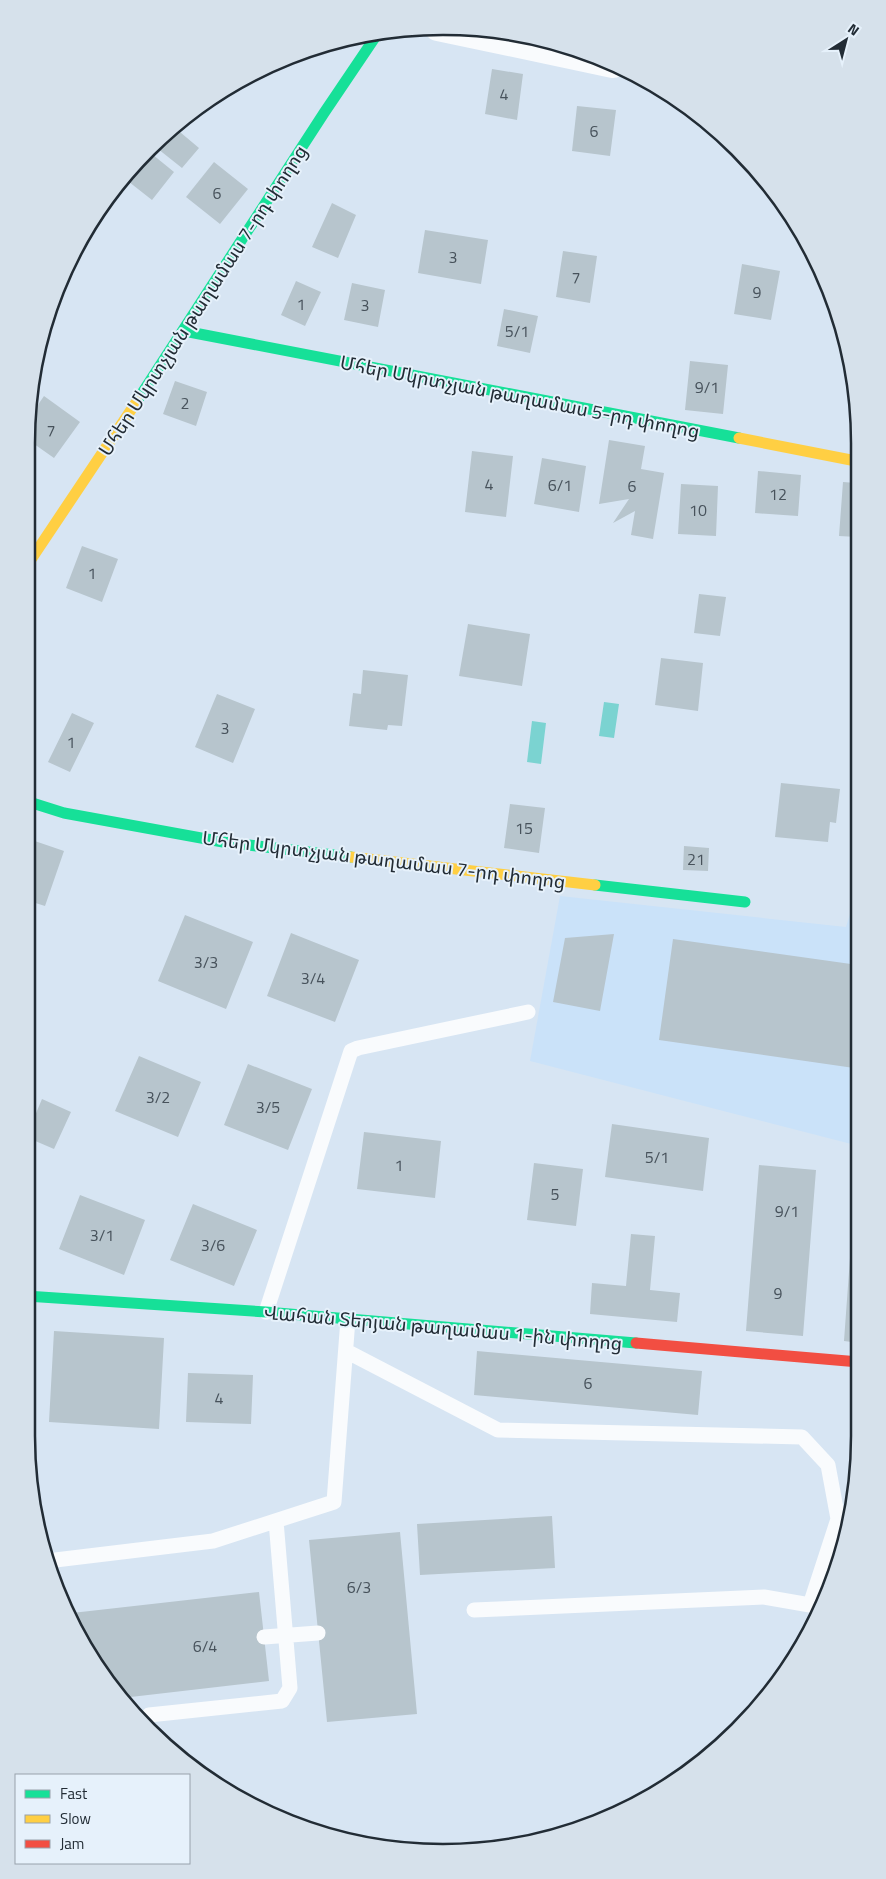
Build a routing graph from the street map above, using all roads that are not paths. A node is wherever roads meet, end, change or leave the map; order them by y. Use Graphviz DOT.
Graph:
graph roads {
  1 [pos="487,37"];
  2 [pos="373,41"];
  3 [pos="563,53"];
  4 [pos="184,331"];
  5 [pos="851,460"];
  6 [pos="35,554"];
  7 [pos="35,804"];
  8 [pos="745,902"];
  9 [pos="528,1012"];
  10 [pos="35,1297"];
  11 [pos="266,1312"];
  12 [pos="348,1319"];
  13 [pos="346,1351"];
  14 [pos="851,1361"];
  15 [pos="276,1521"];
  16 [pos="54,1559"];
  17 [pos="474,1610"];
  18 [pos="318,1633"];
  19 [pos="286,1635"];
  20 [pos="264,1637"];
  21 [pos="149,1715"];
  1 -- 3 [label="street"];
  2 -- 4 [label="street, Մհեր Մկրտչյան թաղամաս 7-րդ փողոց"];
  4 -- 5 [label="street, Մհեր Մկրտչյան թաղամաս 5-րդ փողոց"];
  4 -- 6 [label="street, Մհեր Մկրտչյան թաղամաս 7-րդ փողոց"];
  7 -- 8 [label="street, Մհեր Մկրտչյան թաղամաս 7-րդ փողոց"];
  9 -- 11 [label="lane"];
  10 -- 11 [label="street, Վահան Տերյան թաղամաս 1-ին փողոց"];
  11 -- 12 [label="street, Վահան Տերյան թաղամաս 1-ին փողոց"];
  12 -- 13 [label="lane"];
  12 -- 14 [label="street, Վահան Տերյան թաղամաս 1-ին փողոց"];
  13 -- 15 [label="lane"];
  13 -- 17 [label="lane"];
  15 -- 16 [label="lane"];
  15 -- 19 [label="lane"];
  18 -- 19 [label="lane"];
  19 -- 20 [label="lane"];
  19 -- 21 [label="lane"];
}
